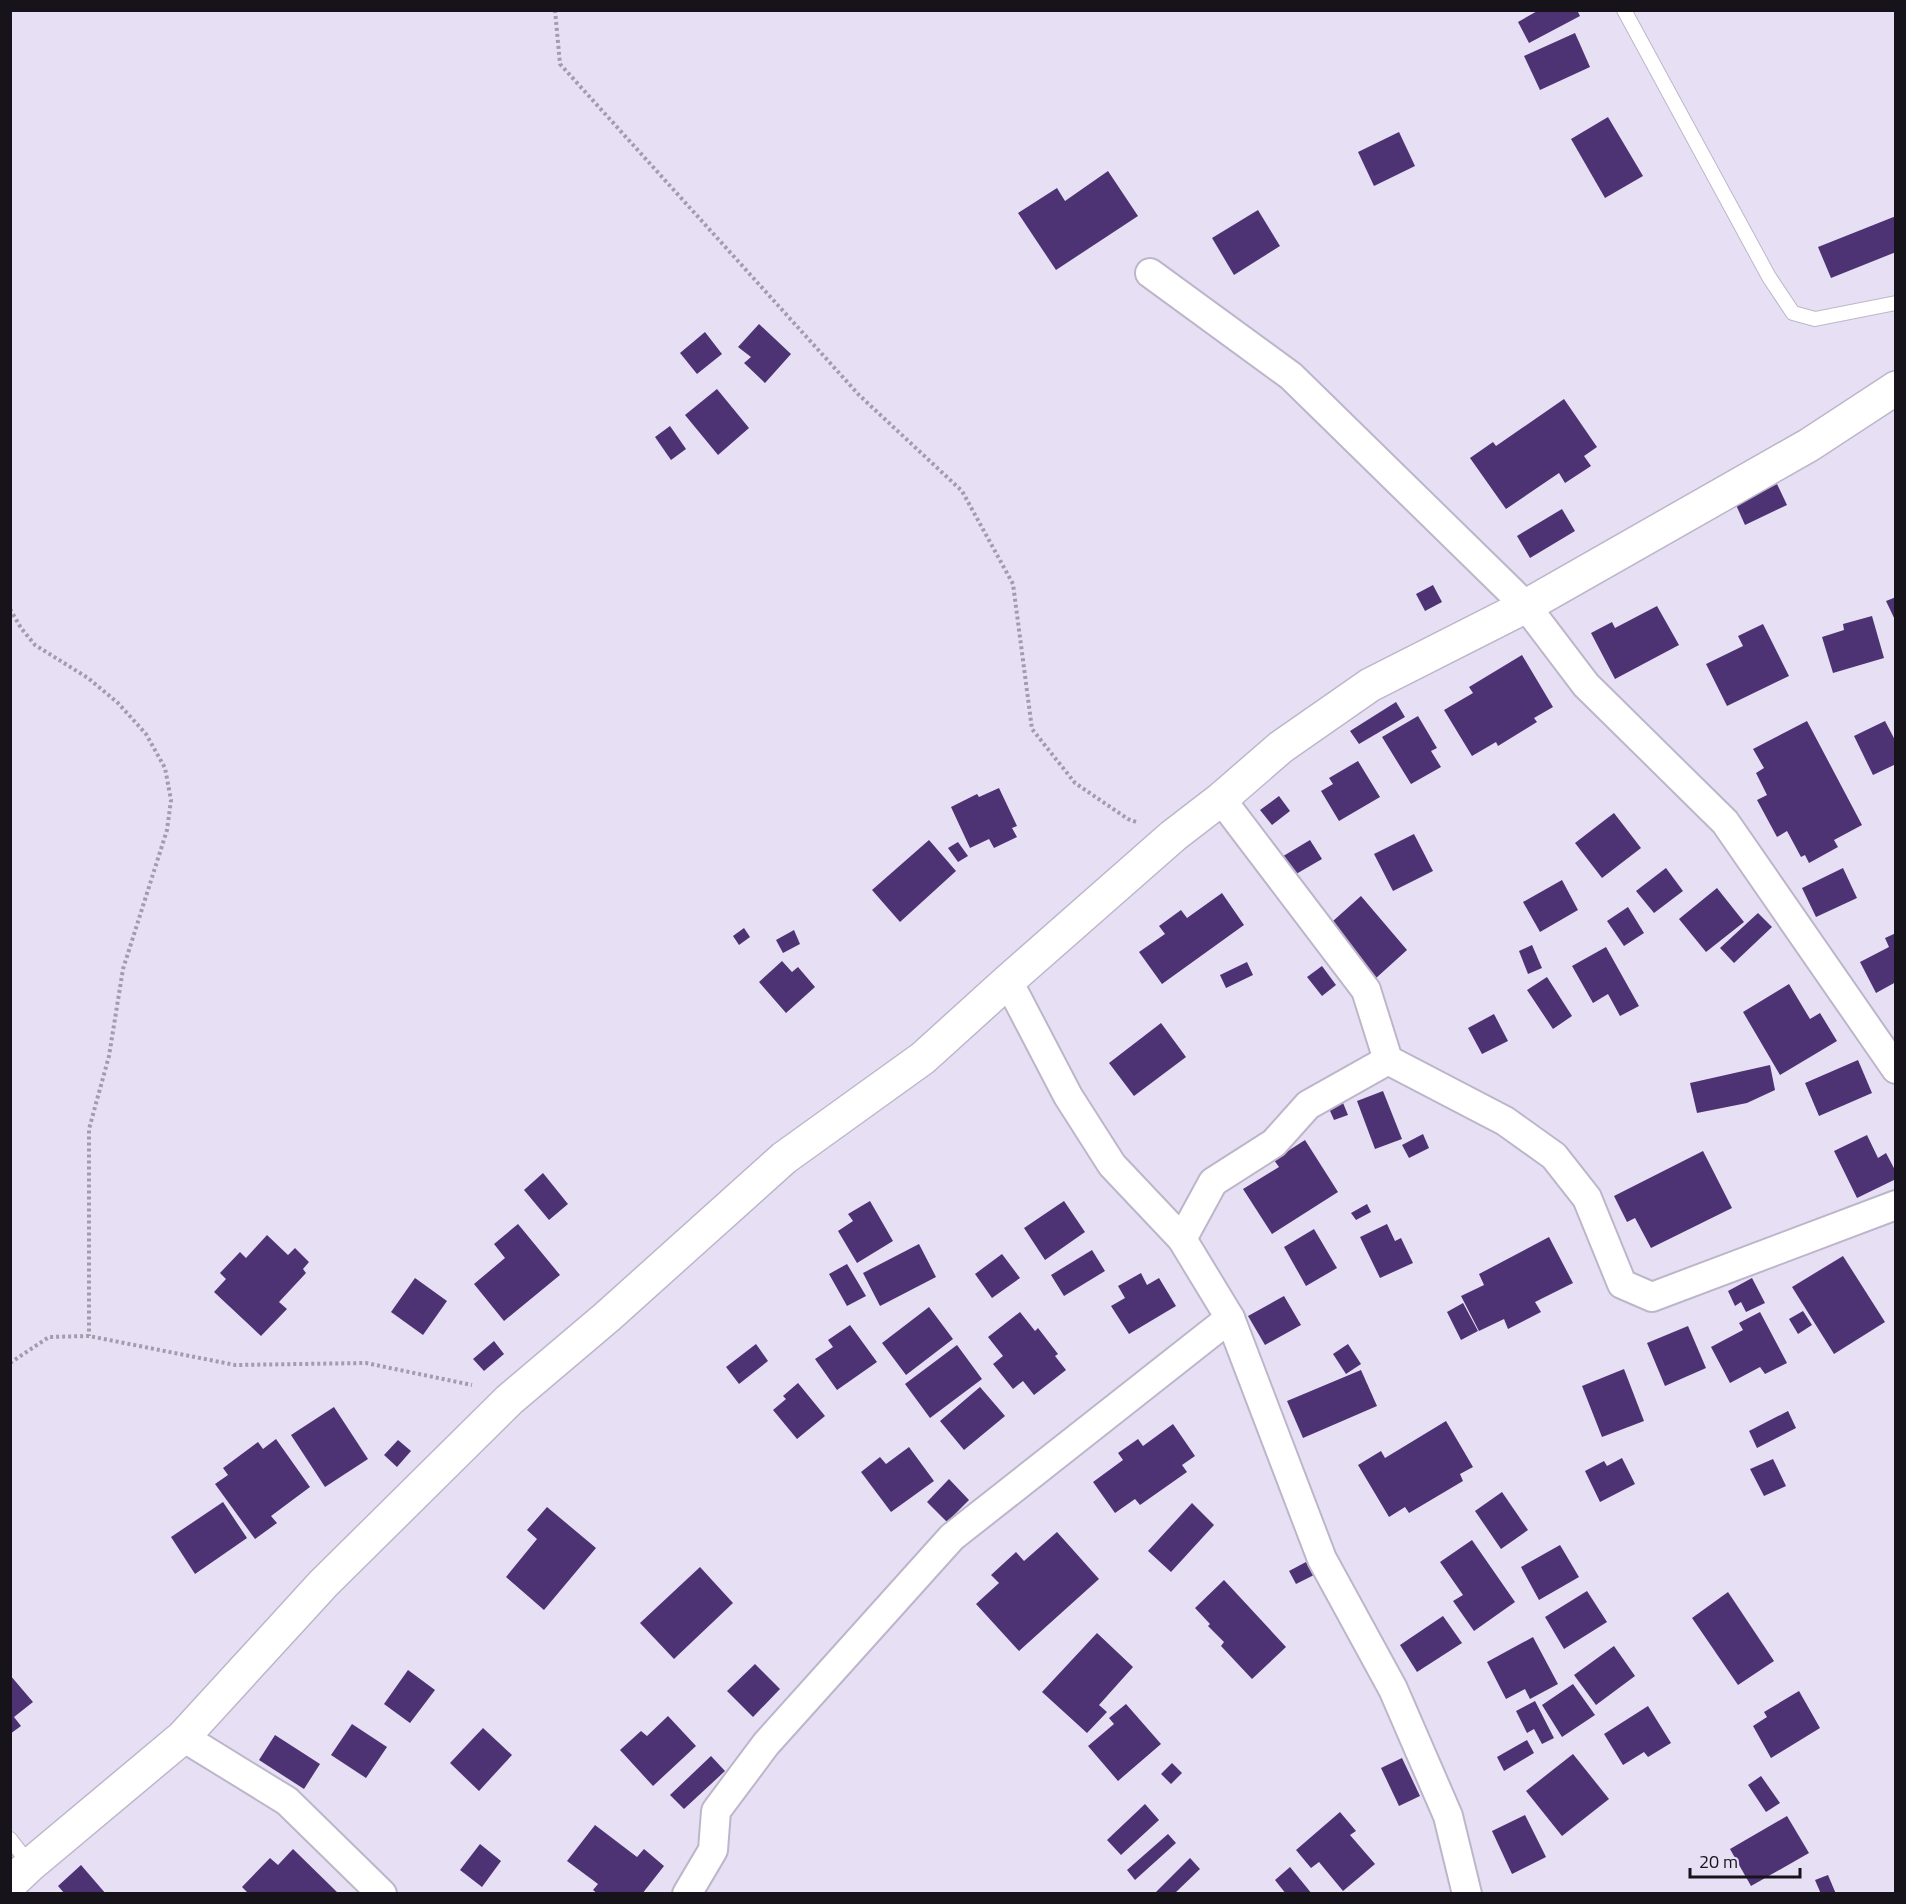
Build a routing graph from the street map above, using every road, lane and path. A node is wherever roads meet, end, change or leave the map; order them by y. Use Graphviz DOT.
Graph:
graph roads {
  1 [pos="555,10"];
  2 [pos="1624,10"];
  3 [pos="1150,273"];
  4 [pos="1896,303"];
  5 [pos="1896,388"];
  6 [pos="1526,606"];
  7 [pos="10,609"];
  8 [pos="1221,799"];
  9 [pos="1173,836"];
  10 [pos="1008,981"];
  11 [pos="1388,1060"];
  12 [pos="1896,1069"];
  13 [pos="1896,1206"];
  14 [pos="1182,1239"];
  15 [pos="1230,1318"];
  16 [pos="89,1336"];
  17 [pos="10,1363"];
  18 [pos="509,1400"];
  19 [pos="183,1737"];
  20 [pos="10,1839"];
  21 [pos="20,1875"];
  22 [pos="1460,1889"];
  23 [pos="382,1893"];
  24 [pos="687,1893"];
  1 -- 9 [label="path"];
  2 -- 4 [label="lane"];
  3 -- 6 [label="street"];
  5 -- 6 [label="street"];
  6 -- 8 [label="street"];
  6 -- 12 [label="street"];
  7 -- 16 [label="path"];
  8 -- 9 [label="street"];
  8 -- 11 [label="street"];
  9 -- 10 [label="street"];
  10 -- 14 [label="street"];
  10 -- 18 [label="street"];
  11 -- 13 [label="street"];
  11 -- 14 [label="street"];
  14 -- 15 [label="street"];
  15 -- 22 [label="street"];
  15 -- 24 [label="street"];
  16 -- 17 [label="path"];
  16 -- 18 [label="path"];
  18 -- 19 [label="street"];
  19 -- 21 [label="street"];
  19 -- 23 [label="street"];
  20 -- 21 [label="lane"];
}
